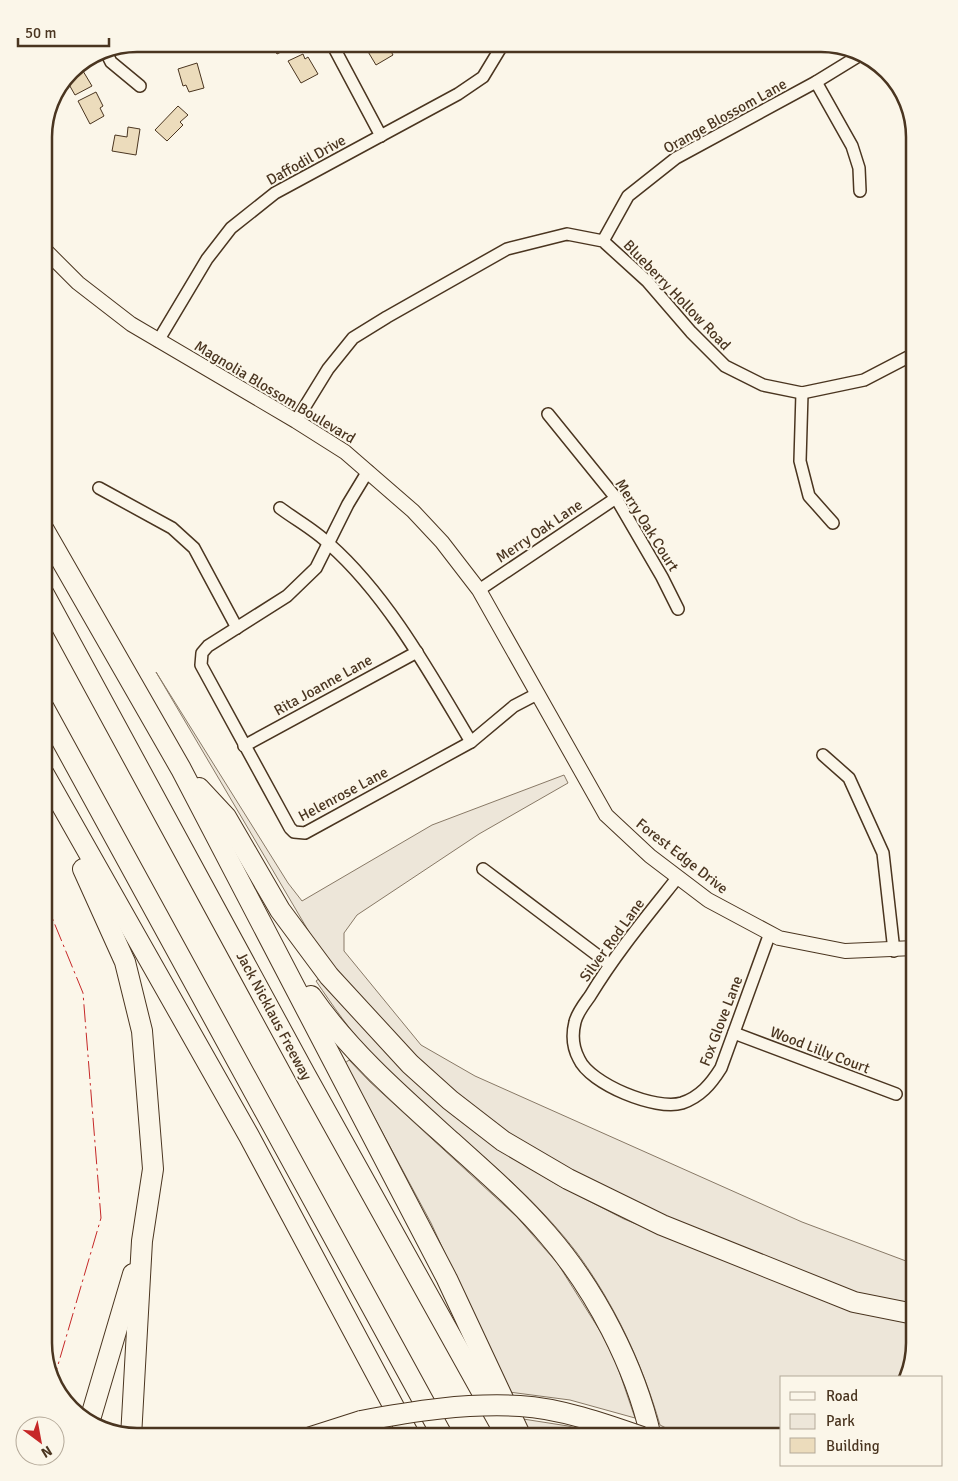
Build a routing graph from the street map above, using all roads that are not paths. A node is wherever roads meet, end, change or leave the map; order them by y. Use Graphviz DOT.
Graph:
graph roads {
  1 [pos="336,52"];
  2 [pos="498,53"];
  3 [pos="109,58"];
  4 [pos="853,59"];
  5 [pos="816,82"];
  6 [pos="140,86"];
  7 [pos="381,136"];
  8 [pos="860,191"];
  9 [pos="603,241"];
  10 [pos="53,258"];
  11 [pos="158,341"];
  12 [pos="906,358"];
  13 [pos="802,393"];
  14 [pos="548,414"];
  15 [pos="296,421"];
  16 [pos="368,471"];
  17 [pos="99,488"];
  18 [pos="616,498"];
  19 [pos="280,508"];
  20 [pos="832,523"];
  21 [pos="329,543"];
  22 [pos="53,545"];
  23 [pos="480,590"];
  24 [pos="678,609"];
  25 [pos="53,610"];
  26 [pos="237,628"];
  27 [pos="417,652"];
  28 [pos="537,694"];
  29 [pos="53,724"];
  30 [pos="471,742"];
  31 [pos="244,746"];
  32 [pos="823,754"];
  33 [pos="576,764"];
  34 [pos="182,769"];
  35 [pos="52,789"];
  36 [pos="52,808"];
  37 [pos="483,869"];
  38 [pos="678,877"];
  39 [pos="265,931"];
  40 [pos="770,933"];
  41 [pos="906,949"];
  42 [pos="894,951"];
  43 [pos="609,964"];
  44 [pos="734,1033"];
  45 [pos="896,1094"];
  46 [pos="648,1102"];
  47 [pos="142,1241"];
  48 [pos="906,1312"];
  49 [pos="91,1415"];
  50 [pos="132,1428"];
  51 [pos="339,1428"];
  52 [pos="405,1428"];
  53 [pos="438,1428"];
  54 [pos="502,1428"];
  55 [pos="517,1428"];
  56 [pos="612,1428"];
  57 [pos="649,1428"];
  1 -- 7 [label="street"];
  2 -- 7 [label="street, Daffodil Drive"];
  3 -- 6 [label="street"];
  4 -- 5 [label="street, Orange Blossom Lane"];
  5 -- 8 [label="street"];
  5 -- 9 [label="street, Orange Blossom Lane"];
  7 -- 11 [label="street, Daffodil Drive"];
  9 -- 13 [label="street, Blueberry Hollow Road"];
  9 -- 15 [label="street, Blueberry Hollow Road"];
  10 -- 11 [label="street, Magnolia Blossom Boulevard"];
  11 -- 15 [label="street, Magnolia Blossom Boulevard"];
  12 -- 13 [label="street, Blueberry Hollow Road"];
  13 -- 20 [label="street"];
  14 -- 18 [label="street, Merry Oak Court"];
  15 -- 16 [label="street, Magnolia Blossom Boulevard"];
  16 -- 21 [label="street, Helenrose Lane"];
  16 -- 23 [label="street, Magnolia Blossom Boulevard"];
  17 -- 26 [label="street"];
  18 -- 23 [label="street, Merry Oak Lane"];
  18 -- 24 [label="street, Merry Oak Court"];
  19 -- 21 [label="street"];
  21 -- 26 [label="street, Helenrose Lane"];
  21 -- 27 [label="street"];
  22 -- 34 [label="highway"];
  23 -- 28 [label="street, Magnolia Blossom Boulevard"];
  25 -- 54 [label="highway, Jack Nicklaus Freeway"];
  26 -- 31 [label="street, Helenrose Lane"];
  27 -- 30 [label="street"];
  27 -- 31 [label="street, Rita Joanne Lane"];
  28 -- 30 [label="street, Helenrose Lane"];
  28 -- 33 [label="street, Magnolia Blossom Boulevard"];
  29 -- 53 [label="highway"];
  30 -- 31 [label="street, Helenrose Lane"];
  32 -- 42 [label="street"];
  33 -- 38 [label="street, Forest Edge Drive"];
  34 -- 39 [label="highway"];
  34 -- 48 [label="highway"];
  35 -- 52 [label="highway"];
  36 -- 47 [label="highway"];
  37 -- 43 [label="street"];
  38 -- 40 [label="street, Forest Edge Drive"];
  38 -- 43 [label="street, Silver Rod Lane"];
  39 -- 55 [label="highway"];
  39 -- 57 [label="highway"];
  40 -- 42 [label="street, Forest Edge Drive"];
  40 -- 44 [label="street, Fox Glove Lane"];
  41 -- 42 [label="street, Forest Edge Drive"];
  43 -- 46 [label="street, Silver Rod Lane"];
  44 -- 45 [label="street, Wood Lilly Court"];
  44 -- 46 [label="street, Fox Glove Lane"];
  47 -- 49 [label="highway"];
  47 -- 50 [label="highway"];
  51 -- 56 [label="highway, bridge"];
}
